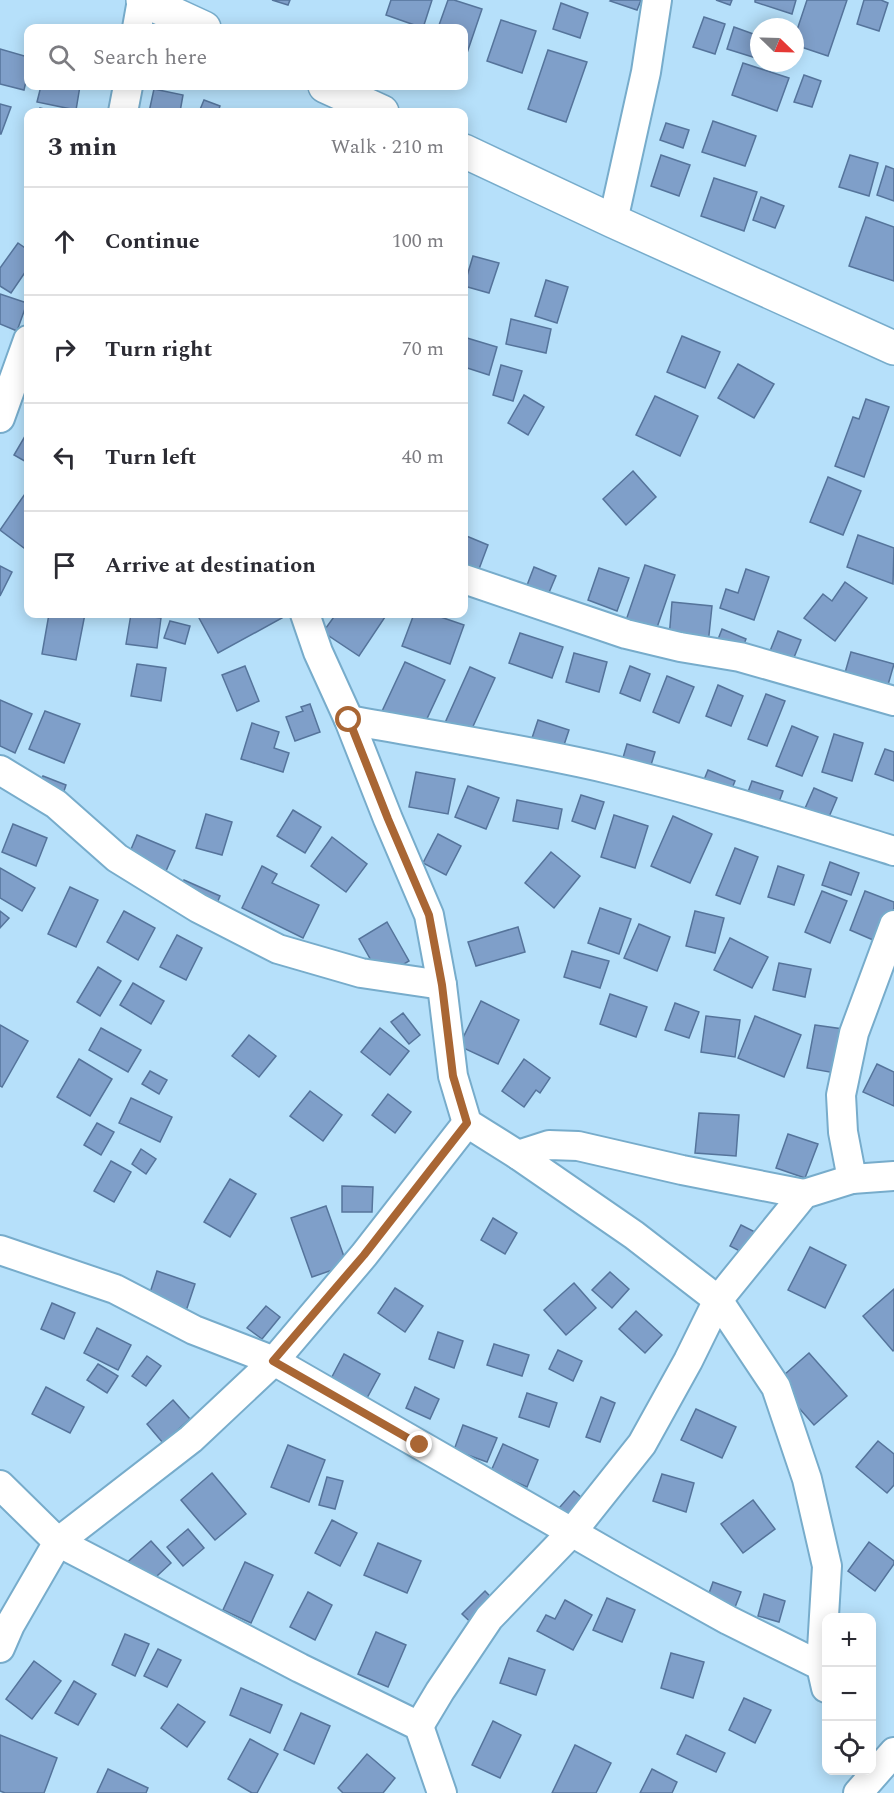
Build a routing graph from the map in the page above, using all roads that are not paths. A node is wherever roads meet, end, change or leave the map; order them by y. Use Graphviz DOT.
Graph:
graph roads {
  1 [pos="143,0"];
  2 [pos="657,0"];
  3 [pos="138,24"];
  4 [pos="195,24"];
  5 [pos="127,90"];
  6 [pos="334,90"];
  7 [pos="124,108"];
  8 [pos="373,108"];
  9 [pos="468,153"];
  10 [pos="613,221"];
  11 [pos="894,348"];
  12 [pos="24,351"];
  13 [pos="0,418"];
  14 [pos="468,580"];
  15 [pos="306,618"];
  16 [pos="894,701"];
  17 [pos="349,720"];
  18 [pos="2,777"];
  19 [pos="894,851"];
  20 [pos="894,925"];
  21 [pos="442,985"];
  22 [pos="467,1123"];
  23 [pos="518,1155"];
  24 [pos="894,1176"];
  25 [pos="852,1179"];
  26 [pos="804,1194"];
  27 [pos="0,1250"];
  28 [pos="718,1300"];
  29 [pos="273,1361"];
  30 [pos="0,1485"];
  31 [pos="572,1532"];
  32 [pos="58,1542"];
  33 [pos="0,1648"];
  34 [pos="824,1667"];
  35 [pos="822,1676"];
  36 [pos="419,1726"];
  37 [pos="894,1752"];
  38 [pos="850,1775"];
  39 [pos="442,1793"];
  40 [pos="856,1793"];
  1 -- 3 [label="street"];
  1 -- 4 [label="street"];
  2 -- 10 [label="street"];
  5 -- 7 [label="street"];
  6 -- 8 [label="street"];
  9 -- 10 [label="street"];
  10 -- 11 [label="street"];
  12 -- 13 [label="street"];
  14 -- 16 [label="street"];
  15 -- 17 [label="street"];
  17 -- 19 [label="street"];
  17 -- 21 [label="street"];
  18 -- 21 [label="street"];
  20 -- 25 [label="street"];
  21 -- 22 [label="street"];
  22 -- 23 [label="street"];
  22 -- 29 [label="street"];
  23 -- 26 [label="street"];
  23 -- 28 [label="street"];
  24 -- 25 [label="street"];
  25 -- 26 [label="street"];
  26 -- 28 [label="street"];
  27 -- 29 [label="street"];
  28 -- 31 [label="street"];
  28 -- 34 [label="street"];
  29 -- 31 [label="street"];
  29 -- 32 [label="street"];
  30 -- 32 [label="street"];
  31 -- 35 [label="street"];
  31 -- 36 [label="street"];
  32 -- 33 [label="street"];
  32 -- 36 [label="street"];
  36 -- 39 [label="street"];
  37 -- 40 [label="street"];
  38 -- 40 [label="street"];
}
